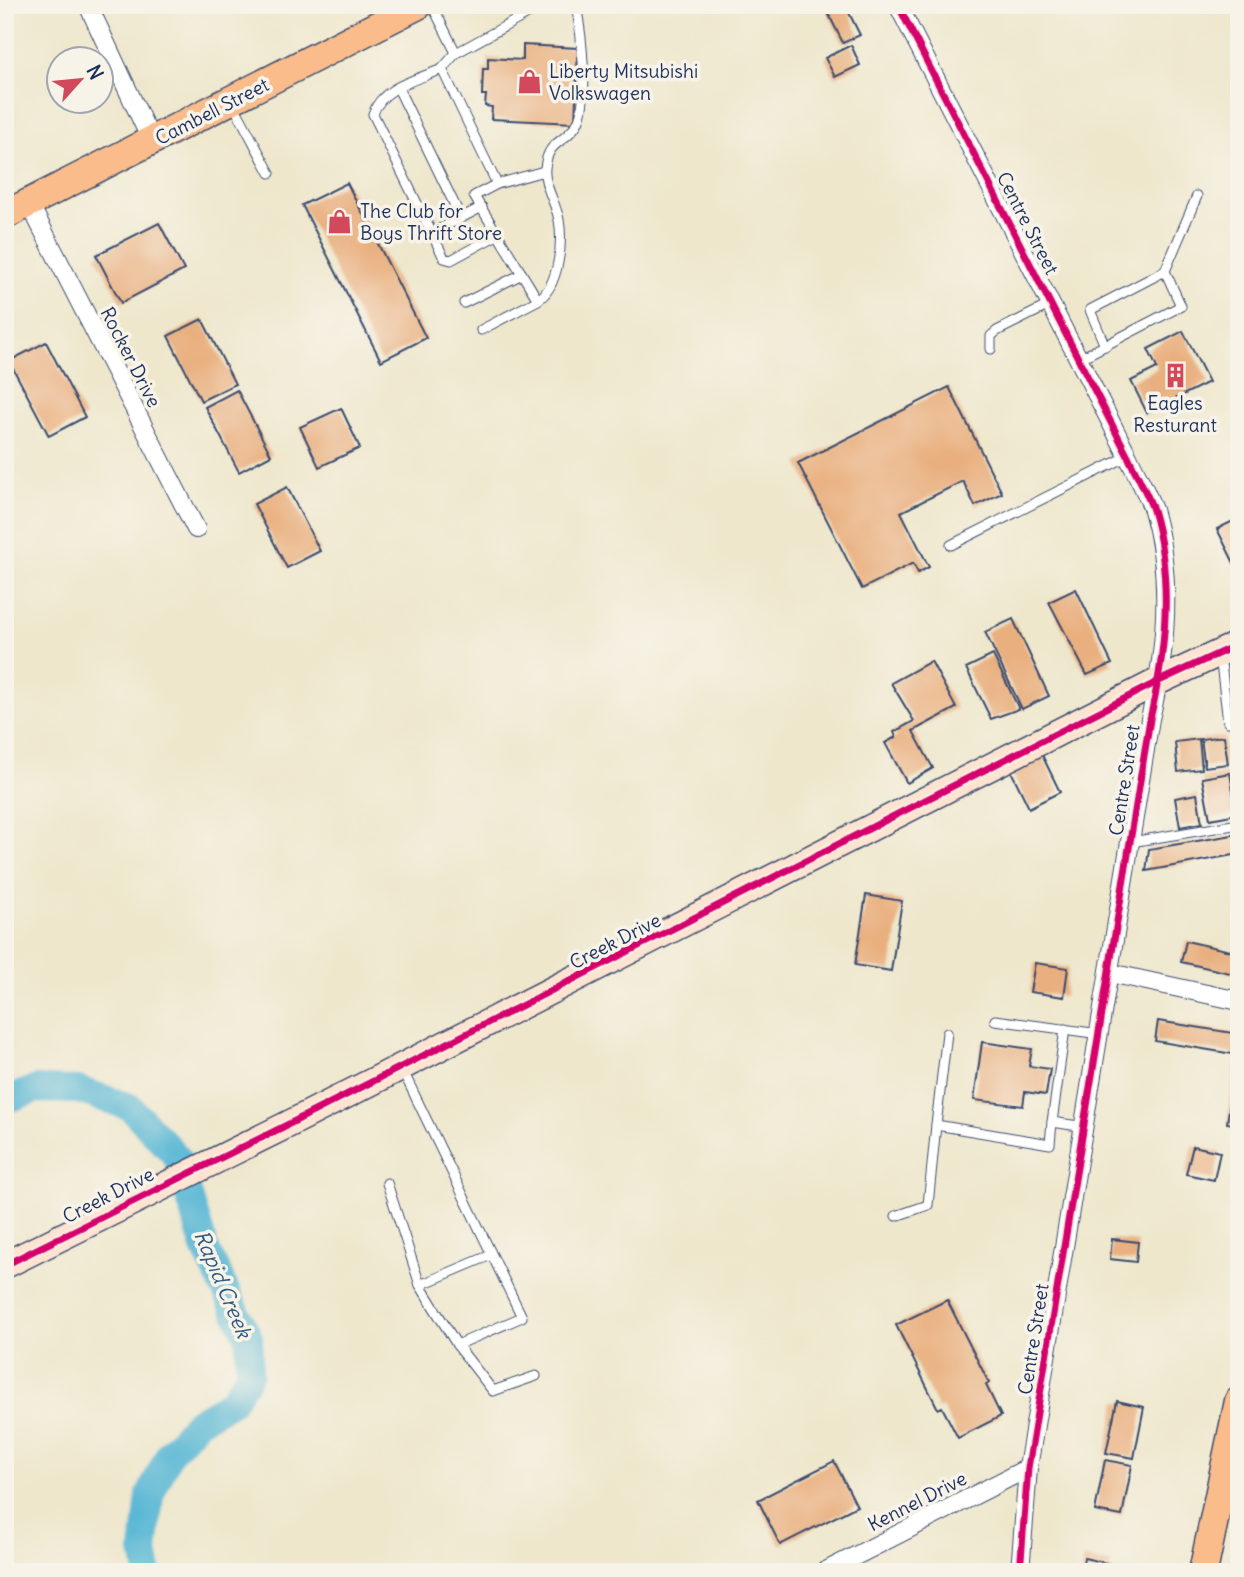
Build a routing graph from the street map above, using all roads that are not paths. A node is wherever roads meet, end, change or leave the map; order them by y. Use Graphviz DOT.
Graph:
graph roads {
  1 [pos="88,5"];
  2 [pos="432,5"];
  3 [pos="544,5"];
  4 [pos="576,5"];
  5 [pos="898,5"];
  6 [pos="405,8"];
  7 [pos="456,53"];
  8 [pos="442,69"];
  9 [pos="398,88"];
  10 [pos="232,101"];
  11 [pos="152,142"];
  12 [pos="544,171"];
  13 [pos="270,173"];
  14 [pos="497,184"];
  15 [pos="1197,196"];
  16 [pos="482,207"];
  17 [pos="17,209"];
  18 [pos="461,218"];
  19 [pos="432,233"];
  20 [pos="497,235"];
  21 [pos="1165,271"];
  22 [pos="522,274"];
  23 [pos="538,300"];
  24 [pos="464,303"];
  25 [pos="1051,304"];
  26 [pos="481,330"];
  27 [pos="1105,346"];
  28 [pos="991,349"];
  29 [pos="1079,359"];
  30 [pos="1128,456"];
  31 [pos="196,529"];
  32 [pos="951,545"];
  33 [pos="1229,649"];
  34 [pos="1159,681"];
  35 [pos="1228,722"];
  36 [pos="1239,824"];
  37 [pos="1131,842"];
  38 [pos="1110,973"];
  39 [pos="1239,1000"];
  40 [pos="995,1020"];
  41 [pos="1065,1029"];
  42 [pos="947,1033"];
  43 [pos="1100,1034"];
  44 [pos="401,1068"];
  45 [pos="1052,1122"];
  46 [pos="936,1125"];
  47 [pos="1085,1127"];
  48 [pos="387,1183"];
  49 [pos="896,1216"];
  50 [pos="491,1255"];
  51 [pos="5,1265"];
  52 [pos="421,1285"];
  53 [pos="457,1345"];
  54 [pos="536,1376"];
  55 [pos="1239,1401"];
  56 [pos="1028,1468"];
  57 [pos="824,1572"];
  58 [pos="1020,1572"];
  59 [pos="1203,1572"];
  1 -- 11 [label="street"];
  2 -- 7 [label="lane"];
  3 -- 7 [label="lane"];
  4 -- 12 [label="lane"];
  5 -- 25 [label="street, Centre Street"];
  6 -- 10 [label="main road, Cambell Street"];
  7 -- 8 [label="lane"];
  8 -- 9 [label="lane"];
  8 -- 14 [label="lane"];
  9 -- 18 [label="lane"];
  9 -- 19 [label="lane"];
  10 -- 11 [label="main road, Cambell Street"];
  10 -- 13 [label="lane"];
  11 -- 17 [label="main road, Cambell Street"];
  12 -- 14 [label="lane"];
  12 -- 23 [label="lane"];
  14 -- 16 [label="lane"];
  15 -- 21 [label="lane"];
  16 -- 18 [label="lane"];
  16 -- 20 [label="lane"];
  17 -- 31 [label="street, Rocker Drive"];
  18 -- 19 [label="lane"];
  19 -- 20 [label="lane"];
  20 -- 22 [label="lane"];
  21 -- 27 [label="lane"];
  21 -- 27 [label="lane"];
  22 -- 23 [label="lane"];
  22 -- 24 [label="lane"];
  23 -- 26 [label="lane"];
  25 -- 28 [label="lane"];
  25 -- 29 [label="street, Centre Street"];
  27 -- 29 [label="lane"];
  29 -- 30 [label="street, Centre Street"];
  30 -- 32 [label="lane"];
  30 -- 34 [label="street, Centre Street"];
  33 -- 34 [label="street, Creek Drive"];
  33 -- 35 [label="lane"];
  34 -- 37 [label="street, Centre Street"];
  34 -- 44 [label="street, Creek Drive"];
  36 -- 37 [label="lane"];
  37 -- 38 [label="street, Centre Street"];
  38 -- 39 [label="street"];
  38 -- 43 [label="street, Centre Street"];
  40 -- 41 [label="lane"];
  41 -- 43 [label="lane"];
  41 -- 45 [label="lane"];
  42 -- 46 [label="lane"];
  43 -- 47 [label="street, Centre Street"];
  44 -- 50 [label="lane"];
  44 -- 51 [label="street, Creek Drive"];
  45 -- 46 [label="lane"];
  45 -- 47 [label="lane"];
  46 -- 49 [label="lane"];
  47 -- 56 [label="street, Centre Street"];
  48 -- 52 [label="lane"];
  50 -- 52 [label="lane"];
  50 -- 53 [label="lane"];
  52 -- 53 [label="lane"];
  53 -- 54 [label="lane"];
  55 -- 59 [label="main road"];
  56 -- 57 [label="street, Kennel Drive"];
  56 -- 58 [label="street, Centre Street"];
}
